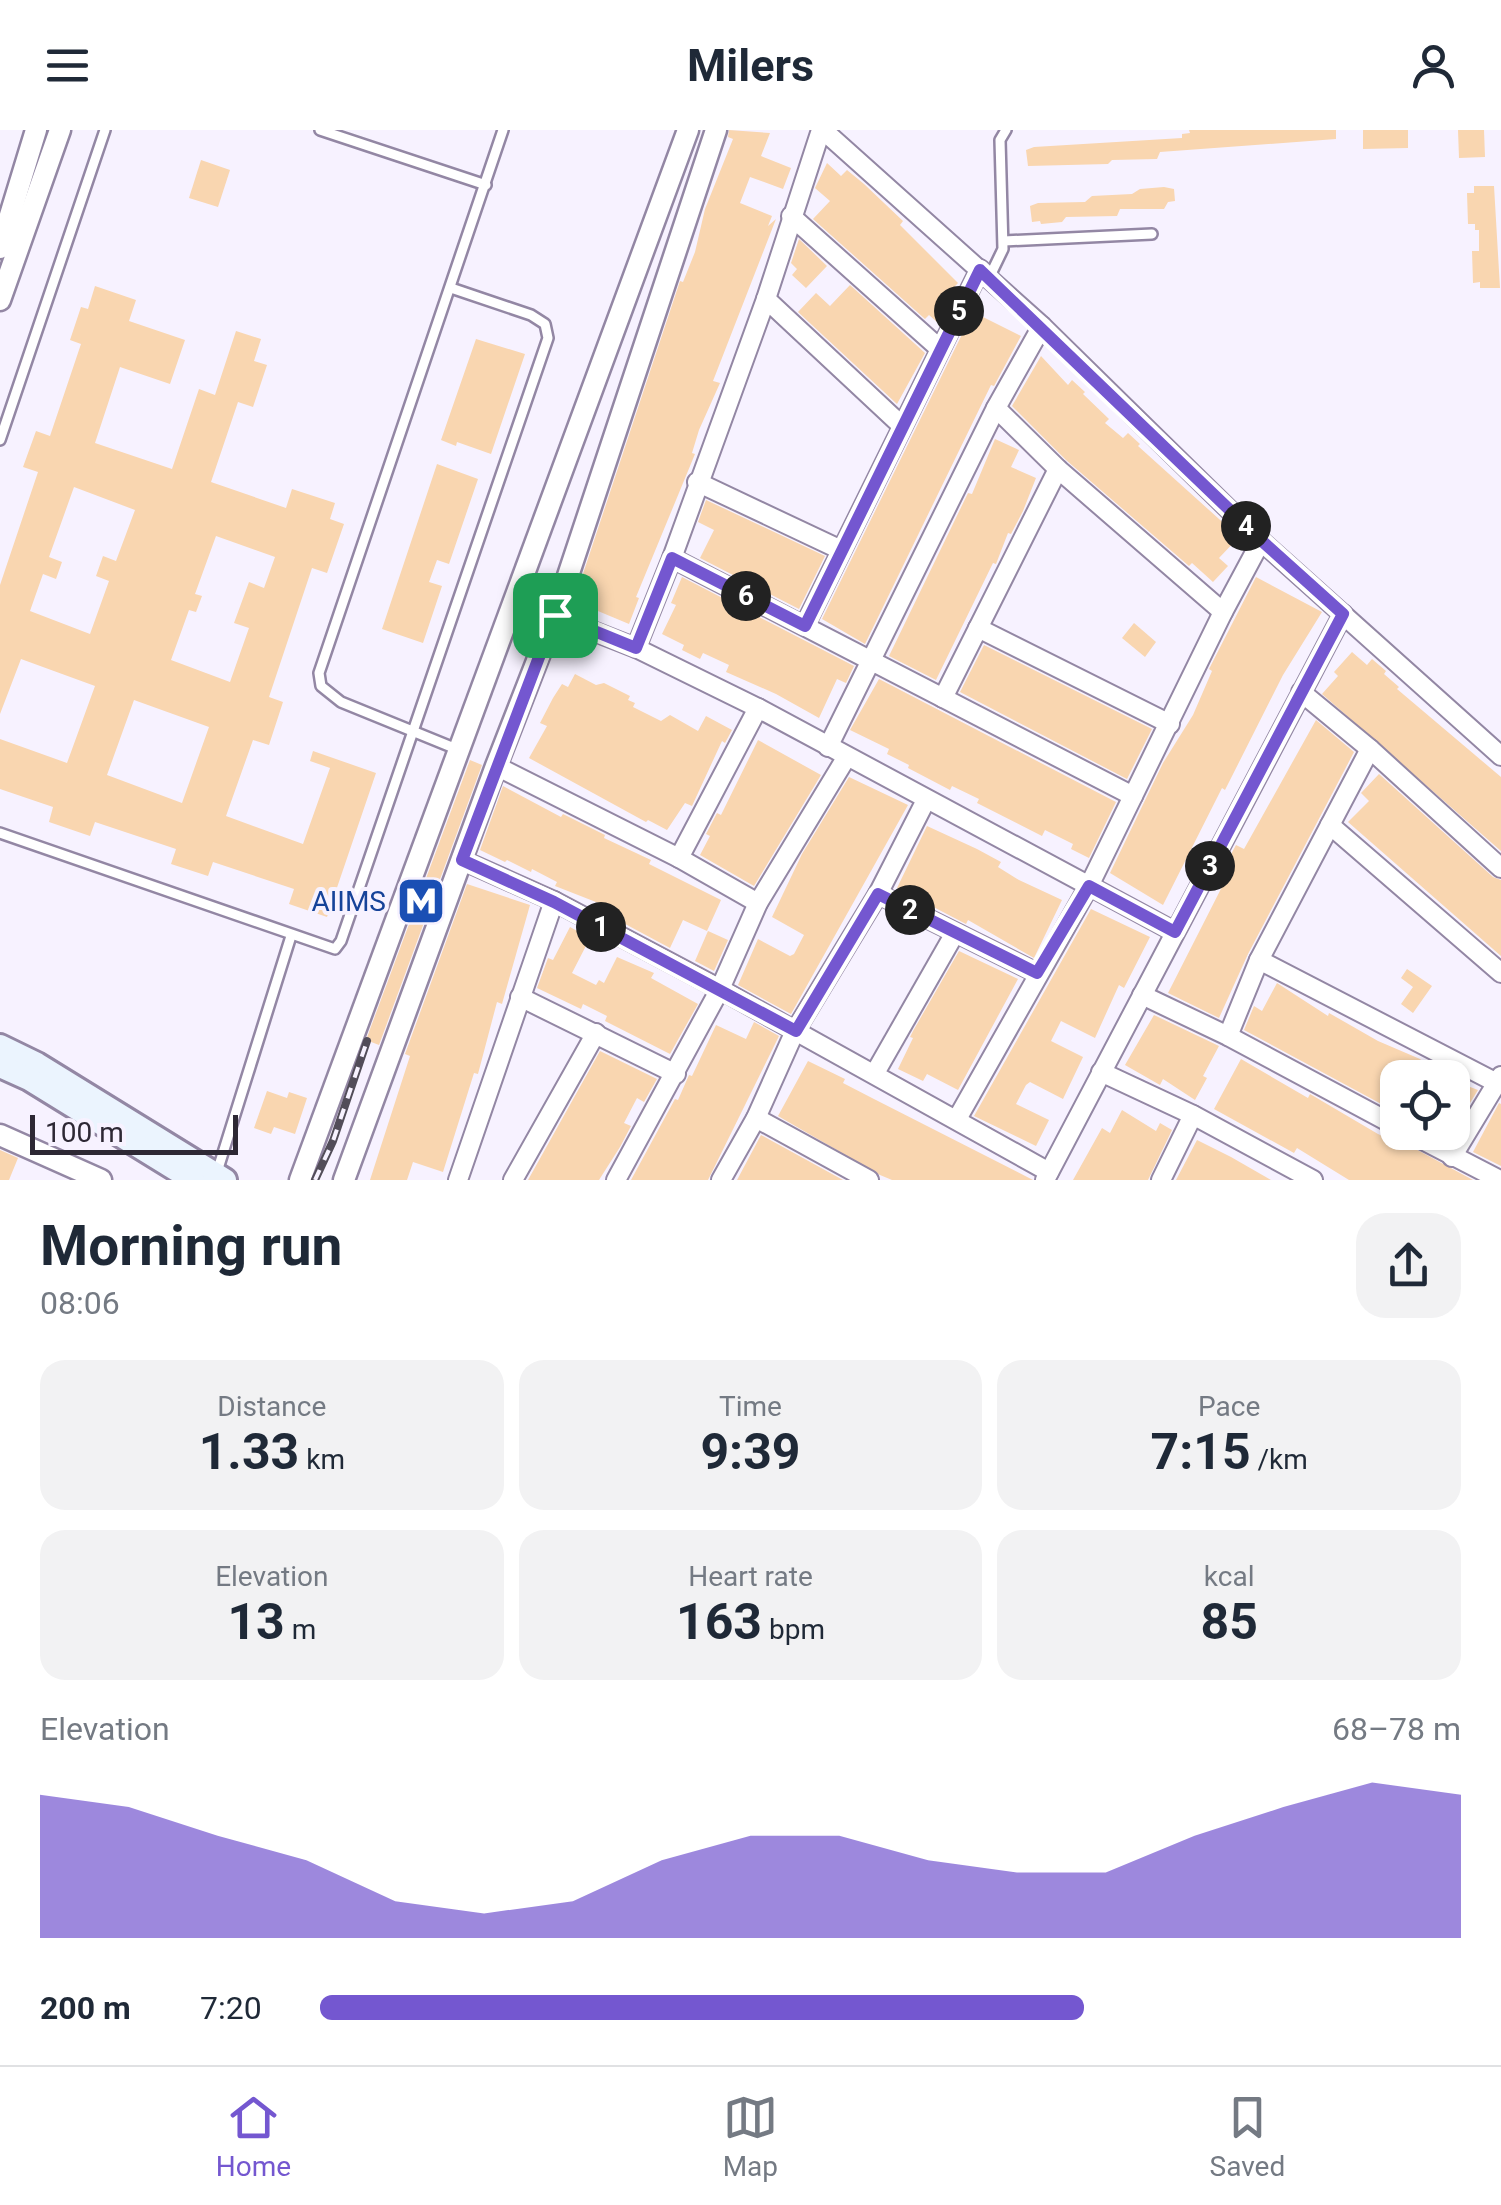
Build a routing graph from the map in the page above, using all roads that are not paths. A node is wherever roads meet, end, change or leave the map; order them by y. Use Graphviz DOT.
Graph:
graph roads {
  1 [pos="36,130"];
  2 [pos="60,130"];
  3 [pos="105,130"];
  4 [pos="320,130"];
  5 [pos="504,130"];
  6 [pos="688,130"];
  7 [pos="716,130"];
  8 [pos="822,130"];
  9 [pos="1006,130"];
  10 [pos="486,186"];
  11 [pos="791,216"];
  12 [pos="1152,234"];
  13 [pos="1004,241"];
  14 [pos="0,248"];
  15 [pos="985,274"];
  16 [pos="451,288"];
  17 [pos="766,299"];
  18 [pos="0,300"];
  19 [pos="1042,326"];
  20 [pos="940,349"];
  21 [pos="996,408"];
  22 [pos="902,425"];
  23 [pos="0,440"];
  24 [pos="1058,468"];
  25 [pos="697,482"];
  26 [pos="1262,541"];
  27 [pos="841,550"];
  28 [pos="672,558"];
  29 [pos="514,600"];
  30 [pos="1222,612"];
  31 [pos="1343,614"];
  32 [pos="555,615"];
  33 [pos="805,626"];
  34 [pos="978,628"];
  35 [pos="636,648"];
  36 [pos="872,660"];
  37 [pos="1302,692"];
  38 [pos="943,698"];
  39 [pos="758,708"];
  40 [pos="1170,724"];
  41 [pos="414,730"];
  42 [pos="828,746"];
  43 [pos="1370,749"];
  44 [pos="459,750"];
  45 [pos="1501,756"];
  46 [pos="846,758"];
  47 [pos="496,766"];
  48 [pos="1133,796"];
  49 [pos="926,800"];
  50 [pos="1330,826"];
  51 [pos="0,833"];
  52 [pos="679,858"];
  53 [pos="462,860"];
  54 [pos="1501,868"];
  55 [pos="1089,886"];
  56 [pos="878,894"];
  57 [pos="554,902"];
  58 [pos="758,903"];
  59 [pos="1175,932"];
  60 [pos="955,933"];
  61 [pos="291,936"];
  62 [pos="1260,960"];
  63 [pos="1037,973"];
  64 [pos="1501,973"];
  65 [pos="720,989"];
  66 [pos="1142,995"];
  67 [pos="520,998"];
  68 [pos="796,1031"];
  69 [pos="596,1033"];
  70 [pos="1228,1036"];
  71 [pos="0,1046"];
  72 [pos="0,1066"];
  73 [pos="1101,1072"];
  74 [pos="875,1073"];
  75 [pos="676,1074"];
  76 [pos="1499,1079"];
  77 [pos="1193,1116"];
  78 [pos="1380,1117"];
  79 [pos="756,1118"];
  80 [pos="957,1119"];
  81 [pos="0,1134"];
  82 [pos="1439,1150"];
  83 [pos="1452,1157"];
  84 [pos="1046,1176"];
  85 [pos="212,1178"];
  86 [pos="101,1180"];
  87 [pos="300,1180"];
  88 [pos="344,1180"];
  89 [pos="458,1180"];
  90 [pos="513,1180"];
  91 [pos="616,1180"];
  92 [pos="721,1180"];
  93 [pos="869,1180"];
  94 [pos="1160,1180"];
  95 [pos="1314,1180"];
  96 [pos="1500,1180"];
  1 -- 14 [label="street"];
  2 -- 18 [label="street"];
  3 -- 23 [label="lane"];
  4 -- 10 [label="lane"];
  5 -- 10 [label="lane"];
  6 -- 29 [label="street"];
  7 -- 32 [label="street"];
  8 -- 11 [label="street"];
  8 -- 15 [label="street"];
  9 -- 13 [label="lane"];
  10 -- 16 [label="lane"];
  11 -- 17 [label="street"];
  11 -- 20 [label="street"];
  12 -- 13 [label="lane"];
  13 -- 15 [label="lane"];
  15 -- 19 [label="street"];
  15 -- 20 [label="street"];
  16 -- 41 [label="lane"];
  16 -- 41 [label="lane"];
  17 -- 22 [label="street"];
  17 -- 25 [label="street"];
  19 -- 21 [label="street"];
  19 -- 26 [label="street"];
  20 -- 22 [label="street"];
  21 -- 24 [label="street"];
  21 -- 36 [label="street"];
  22 -- 27 [label="street"];
  24 -- 30 [label="street"];
  24 -- 34 [label="street"];
  25 -- 27 [label="street"];
  25 -- 28 [label="street"];
  26 -- 30 [label="street"];
  26 -- 31 [label="street"];
  27 -- 33 [label="street"];
  28 -- 33 [label="street"];
  28 -- 35 [label="street"];
  29 -- 32 [label="street"];
  29 -- 44 [label="street"];
  30 -- 40 [label="street"];
  31 -- 37 [label="street"];
  31 -- 45 [label="street"];
  32 -- 35 [label="street"];
  32 -- 47 [label="street"];
  33 -- 36 [label="street"];
  34 -- 38 [label="street"];
  34 -- 40 [label="street"];
  35 -- 39 [label="street"];
  36 -- 38 [label="street"];
  36 -- 42 [label="street"];
  37 -- 43 [label="street"];
  37 -- 59 [label="street"];
  38 -- 48 [label="street"];
  39 -- 42 [label="street"];
  39 -- 52 [label="street"];
  40 -- 48 [label="street"];
  41 -- 44 [label="lane"];
  41 -- 61 [label="lane"];
  42 -- 46 [label="street"];
  43 -- 50 [label="street"];
  43 -- 54 [label="street"];
  44 -- 87 [label="street"];
  46 -- 49 [label="street"];
  46 -- 58 [label="street"];
  47 -- 52 [label="street"];
  47 -- 53 [label="street"];
  48 -- 55 [label="street"];
  49 -- 55 [label="street"];
  49 -- 56 [label="street"];
  50 -- 62 [label="street"];
  50 -- 64 [label="street"];
  51 -- 61 [label="lane"];
  52 -- 58 [label="street"];
  53 -- 57 [label="street"];
  53 -- 88 [label="street"];
  55 -- 59 [label="street"];
  55 -- 63 [label="street"];
  56 -- 60 [label="street"];
  56 -- 68 [label="street"];
  57 -- 65 [label="street"];
  57 -- 67 [label="street"];
  58 -- 65 [label="street"];
  59 -- 66 [label="street"];
  60 -- 63 [label="street"];
  60 -- 74 [label="street"];
  61 -- 85 [label="lane"];
  62 -- 70 [label="street"];
  62 -- 76 [label="street"];
  63 -- 80 [label="street"];
  65 -- 68 [label="street"];
  65 -- 75 [label="street"];
  66 -- 70 [label="street"];
  66 -- 73 [label="street"];
  67 -- 69 [label="street"];
  67 -- 89 [label="street"];
  68 -- 74 [label="street"];
  68 -- 79 [label="street"];
  69 -- 75 [label="street"];
  69 -- 90 [label="street"];
  70 -- 78 [label="street"];
  71 -- 85 [label="main road"];
  72 -- 85 [label="main road"];
  73 -- 77 [label="street"];
  73 -- 84 [label="street"];
  74 -- 80 [label="street"];
  75 -- 91 [label="street"];
  76 -- 83 [label="street"];
  77 -- 94 [label="street"];
  77 -- 95 [label="street"];
  79 -- 92 [label="street"];
  79 -- 93 [label="street"];
  80 -- 84 [label="street"];
  81 -- 86 [label="street"];
  82 -- 83 [label="street"];
  83 -- 96 [label="street"];
}
